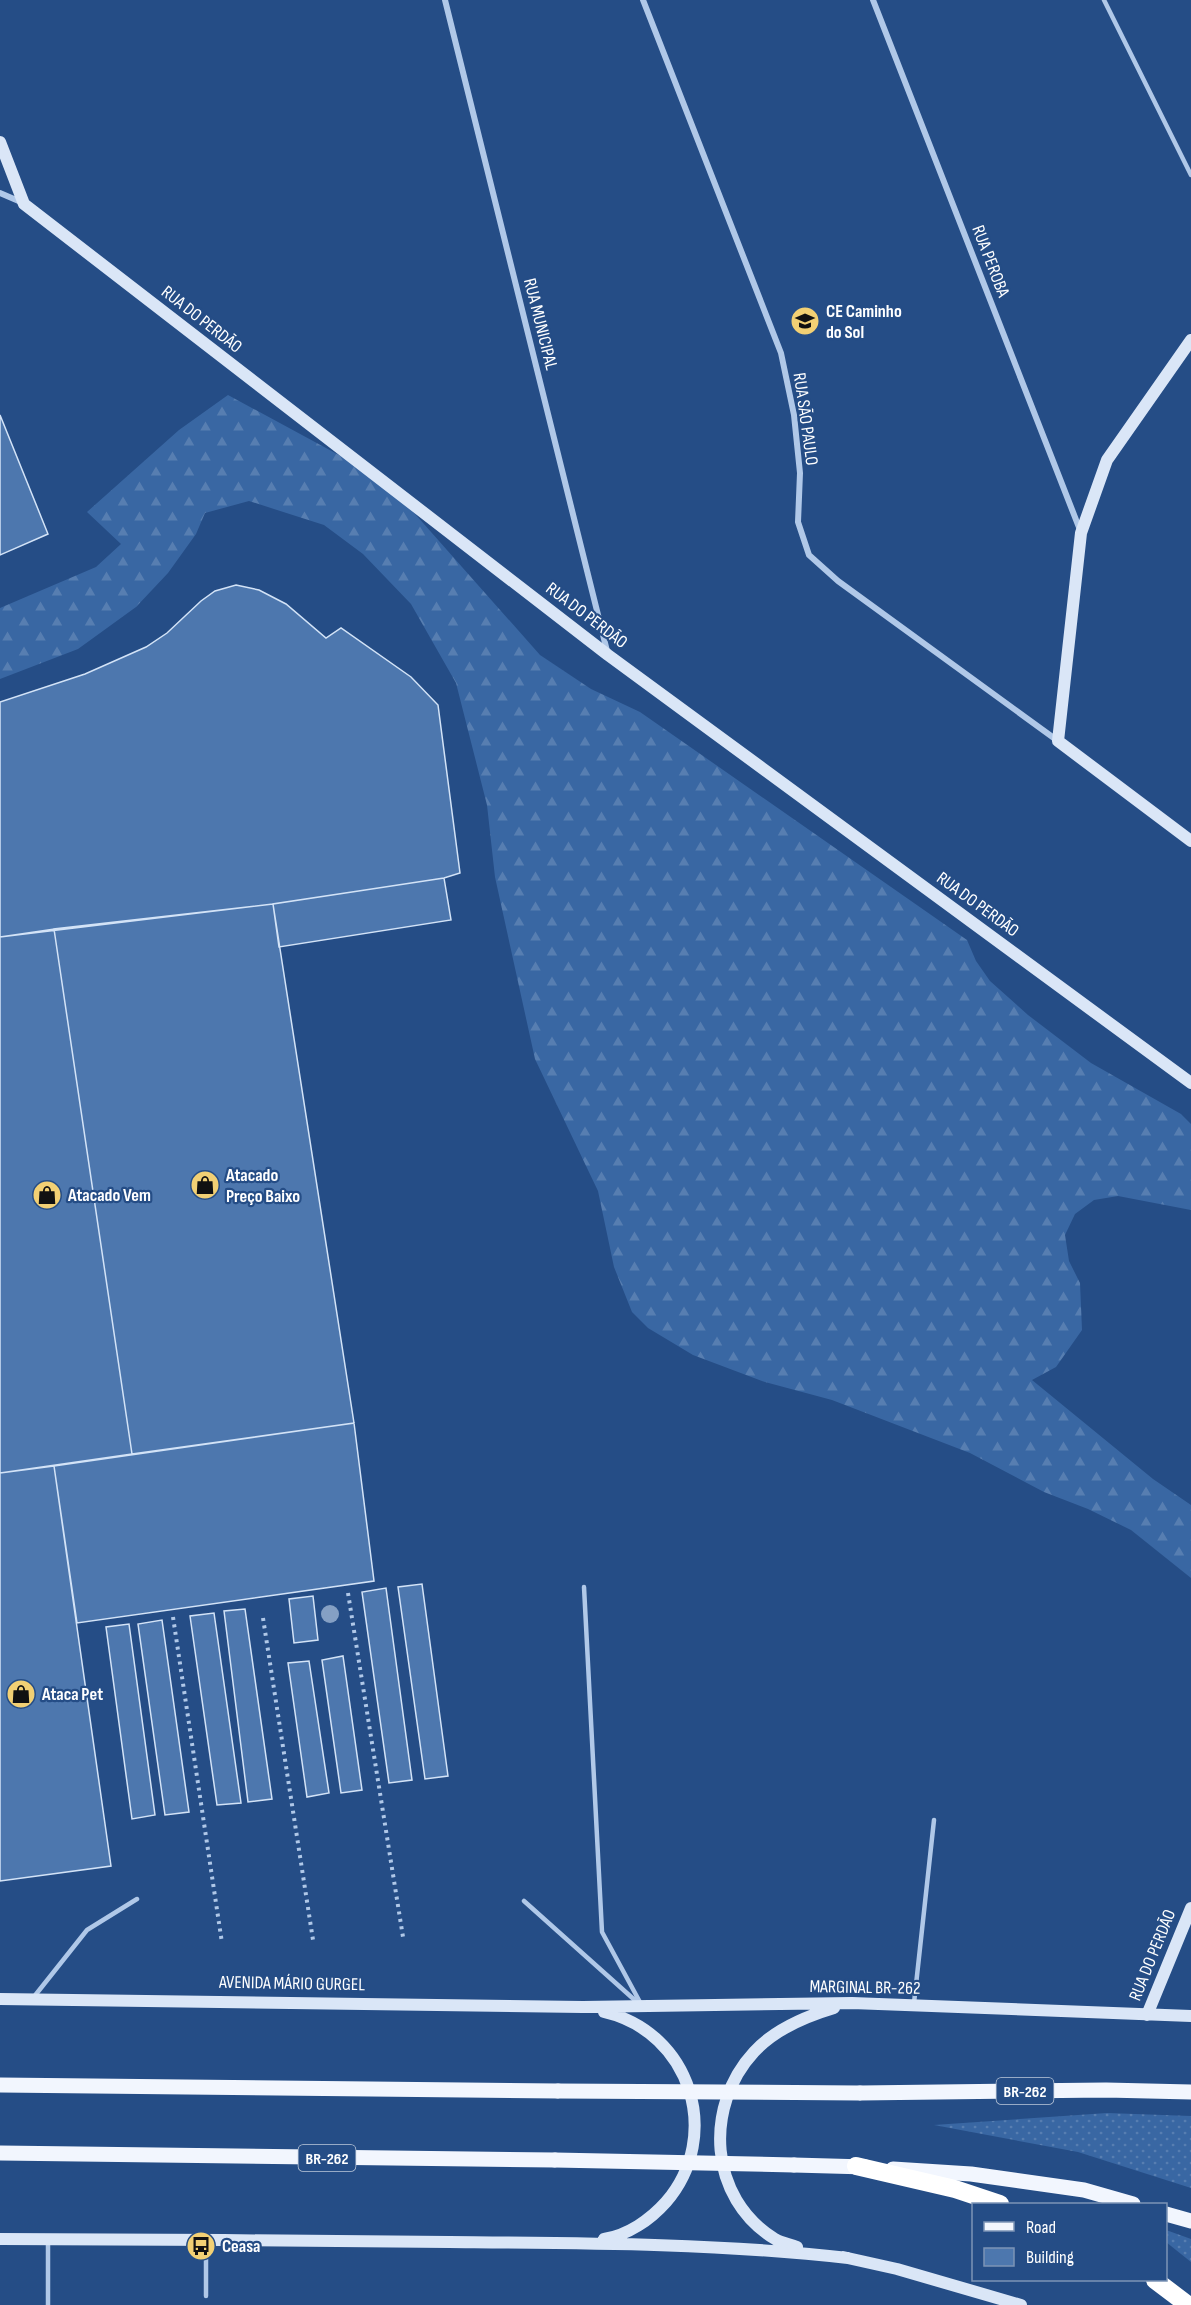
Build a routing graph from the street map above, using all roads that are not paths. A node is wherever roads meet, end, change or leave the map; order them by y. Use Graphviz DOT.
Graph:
graph roads {
  1 [pos="445,0"];
  2 [pos="643,0"];
  3 [pos="873,0"];
  4 [pos="1104,0"];
  5 [pos="0,142"];
  6 [pos="1191,175"];
  7 [pos="0,193"];
  8 [pos="24,204"];
  9 [pos="1191,340"];
  10 [pos="1081,533"];
  11 [pos="608,655"];
  12 [pos="1058,741"];
  13 [pos="1191,841"];
  14 [pos="1191,1083"];
  15 [pos="584,1587"];
  16 [pos="934,1820"];
  17 [pos="136,1899"];
  18 [pos="524,1901"];
  19 [pos="1191,1908"];
  20 [pos="33,1998"];
  21 [pos="0,1999"];
  22 [pos="852,2003"];
  23 [pos="642,2006"];
  24 [pos="914,2006"];
  25 [pos="583,2007"];
  26 [pos="1147,2015"];
  27 [pos="1191,2016"];
  28 [pos="0,2085"];
  29 [pos="1191,2092"];
  30 [pos="0,2153"];
  31 [pos="856,2166"];
  32 [pos="994,2203"];
  33 [pos="1126,2203"];
  34 [pos="1167,2214"];
  35 [pos="1191,2221"];
  36 [pos="0,2239"];
  37 [pos="48,2239"];
  38 [pos="206,2240"];
  39 [pos="576,2243"];
  40 [pos="848,2258"];
  41 [pos="1156,2281"];
  42 [pos="206,2296"];
  43 [pos="48,2305"];
  44 [pos="1021,2305"];
  45 [pos="1188,2305"];
  1 -- 11 [label="street, RUA MUNICIPAL"];
  2 -- 12 [label="street, RUA SÃO PAULO"];
  3 -- 10 [label="street, RUA PEROBA"];
  4 -- 6 [label="lane"];
  5 -- 8 [label="main road"];
  7 -- 8 [label="street"];
  8 -- 11 [label="main road, RUA DO PERDÃO"];
  9 -- 10 [label="main road"];
  10 -- 12 [label="main road"];
  11 -- 14 [label="main road, RUA DO PERDÃO"];
  12 -- 13 [label="main road"];
  15 -- 23 [label="lane"];
  16 -- 24 [label="lane"];
  17 -- 20 [label="lane"];
  18 -- 23 [label="lane"];
  19 -- 26 [label="main road, RUA DO PERDÃO"];
  20 -- 21 [label="main road, AVENIDA MÁRIO GURGEL"];
  20 -- 25 [label="main road, AVENIDA MÁRIO GURGEL"];
  22 -- 23 [label="main road, MARGINAL BR-262"];
  22 -- 24 [label="main road, MARGINAL BR-262"];
  22 -- 40 [label="main road"];
  23 -- 25 [label="main road, MARGINAL BR-262"];
  24 -- 26 [label="main road, MARGINAL BR-262"];
  25 -- 39 [label="main road"];
  26 -- 27 [label="main road, MARGINAL BR-262"];
  28 -- 29 [label="main road, BR-262, bridge"];
  30 -- 31 [label="main road, BR-262, bridge"];
  31 -- 32 [label="highway"];
  31 -- 33 [label="main road, BR-262"];
  34 -- 35 [label="main road"];
  36 -- 37 [label="main road"];
  37 -- 38 [label="main road"];
  37 -- 43 [label="lane"];
  38 -- 39 [label="main road"];
  38 -- 42 [label="lane"];
  39 -- 40 [label="main road"];
  40 -- 44 [label="main road"];
  41 -- 45 [label="highway"];
}
